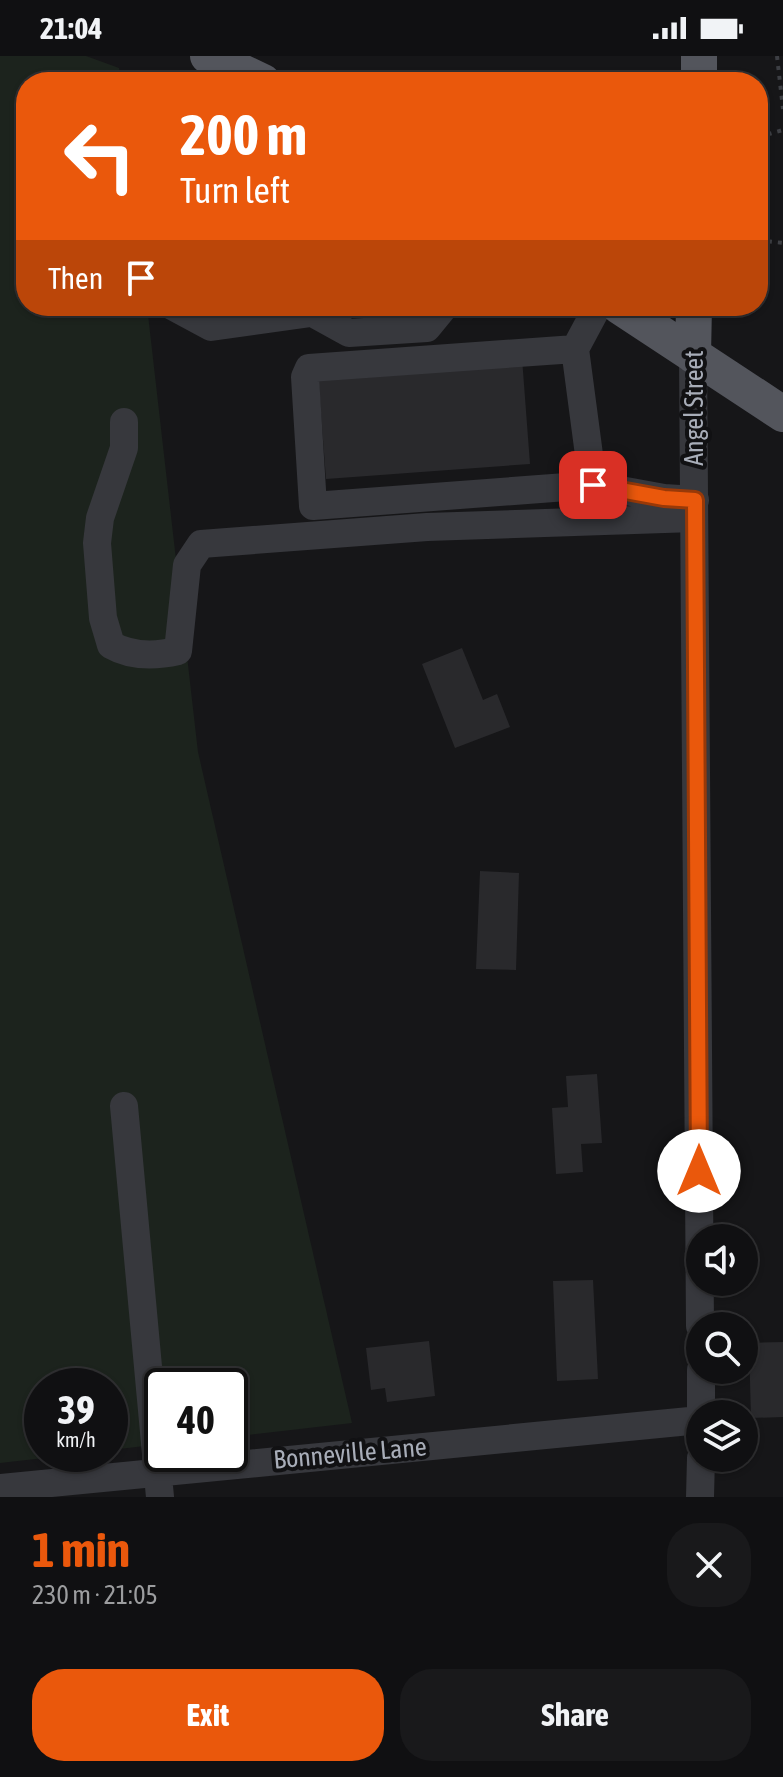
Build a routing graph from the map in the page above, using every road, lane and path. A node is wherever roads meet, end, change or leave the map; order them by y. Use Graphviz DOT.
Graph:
graph roads {
  1 [pos="208,56"];
  2 [pos="777,56"];
  3 [pos="242,72"];
  4 [pos="783,109"];
  5 [pos="191,316"];
  6 [pos="269,316"];
  7 [pos="319,316"];
  8 [pos="437,316"];
  9 [pos="593,316"];
  10 [pos="634,316"];
  11 [pos="694,316"];
  12 [pos="575,349"];
  13 [pos="693,355"];
  14 [pos="783,414"];
  15 [pos="124,422"];
  16 [pos="593,485"];
  17 [pos="694,509"];
  18 [pos="124,1106"];
  19 [pos="700,1312"];
  20 [pos="686,1422"];
  21 [pos="701,1472"];
  22 [pos="158,1484"];
  23 [pos="0,1488"];
  24 [pos="700,1497"];
  1 -- 3 [label="main road"];
  2 -- 4 [label="path"];
  5 -- 6 [label="street"];
  7 -- 8 [label="street"];
  9 -- 12 [label="street"];
  10 -- 13 [label="main road"];
  11 -- 13 [label="main road, Angel Street"];
  12 -- 16 [label="street"];
  12 -- 16 [label="street"];
  13 -- 14 [label="main road"];
  13 -- 17 [label="street, Angel Street"];
  15 -- 17 [label="street"];
  16 -- 17 [label="street"];
  17 -- 19 [label="street, Angel Street"];
  18 -- 22 [label="street"];
  20 -- 22 [label="street, Bonneville Lane"];
  21 -- 24 [label="street"];
  22 -- 23 [label="street, Bonneville Lane"];
}
